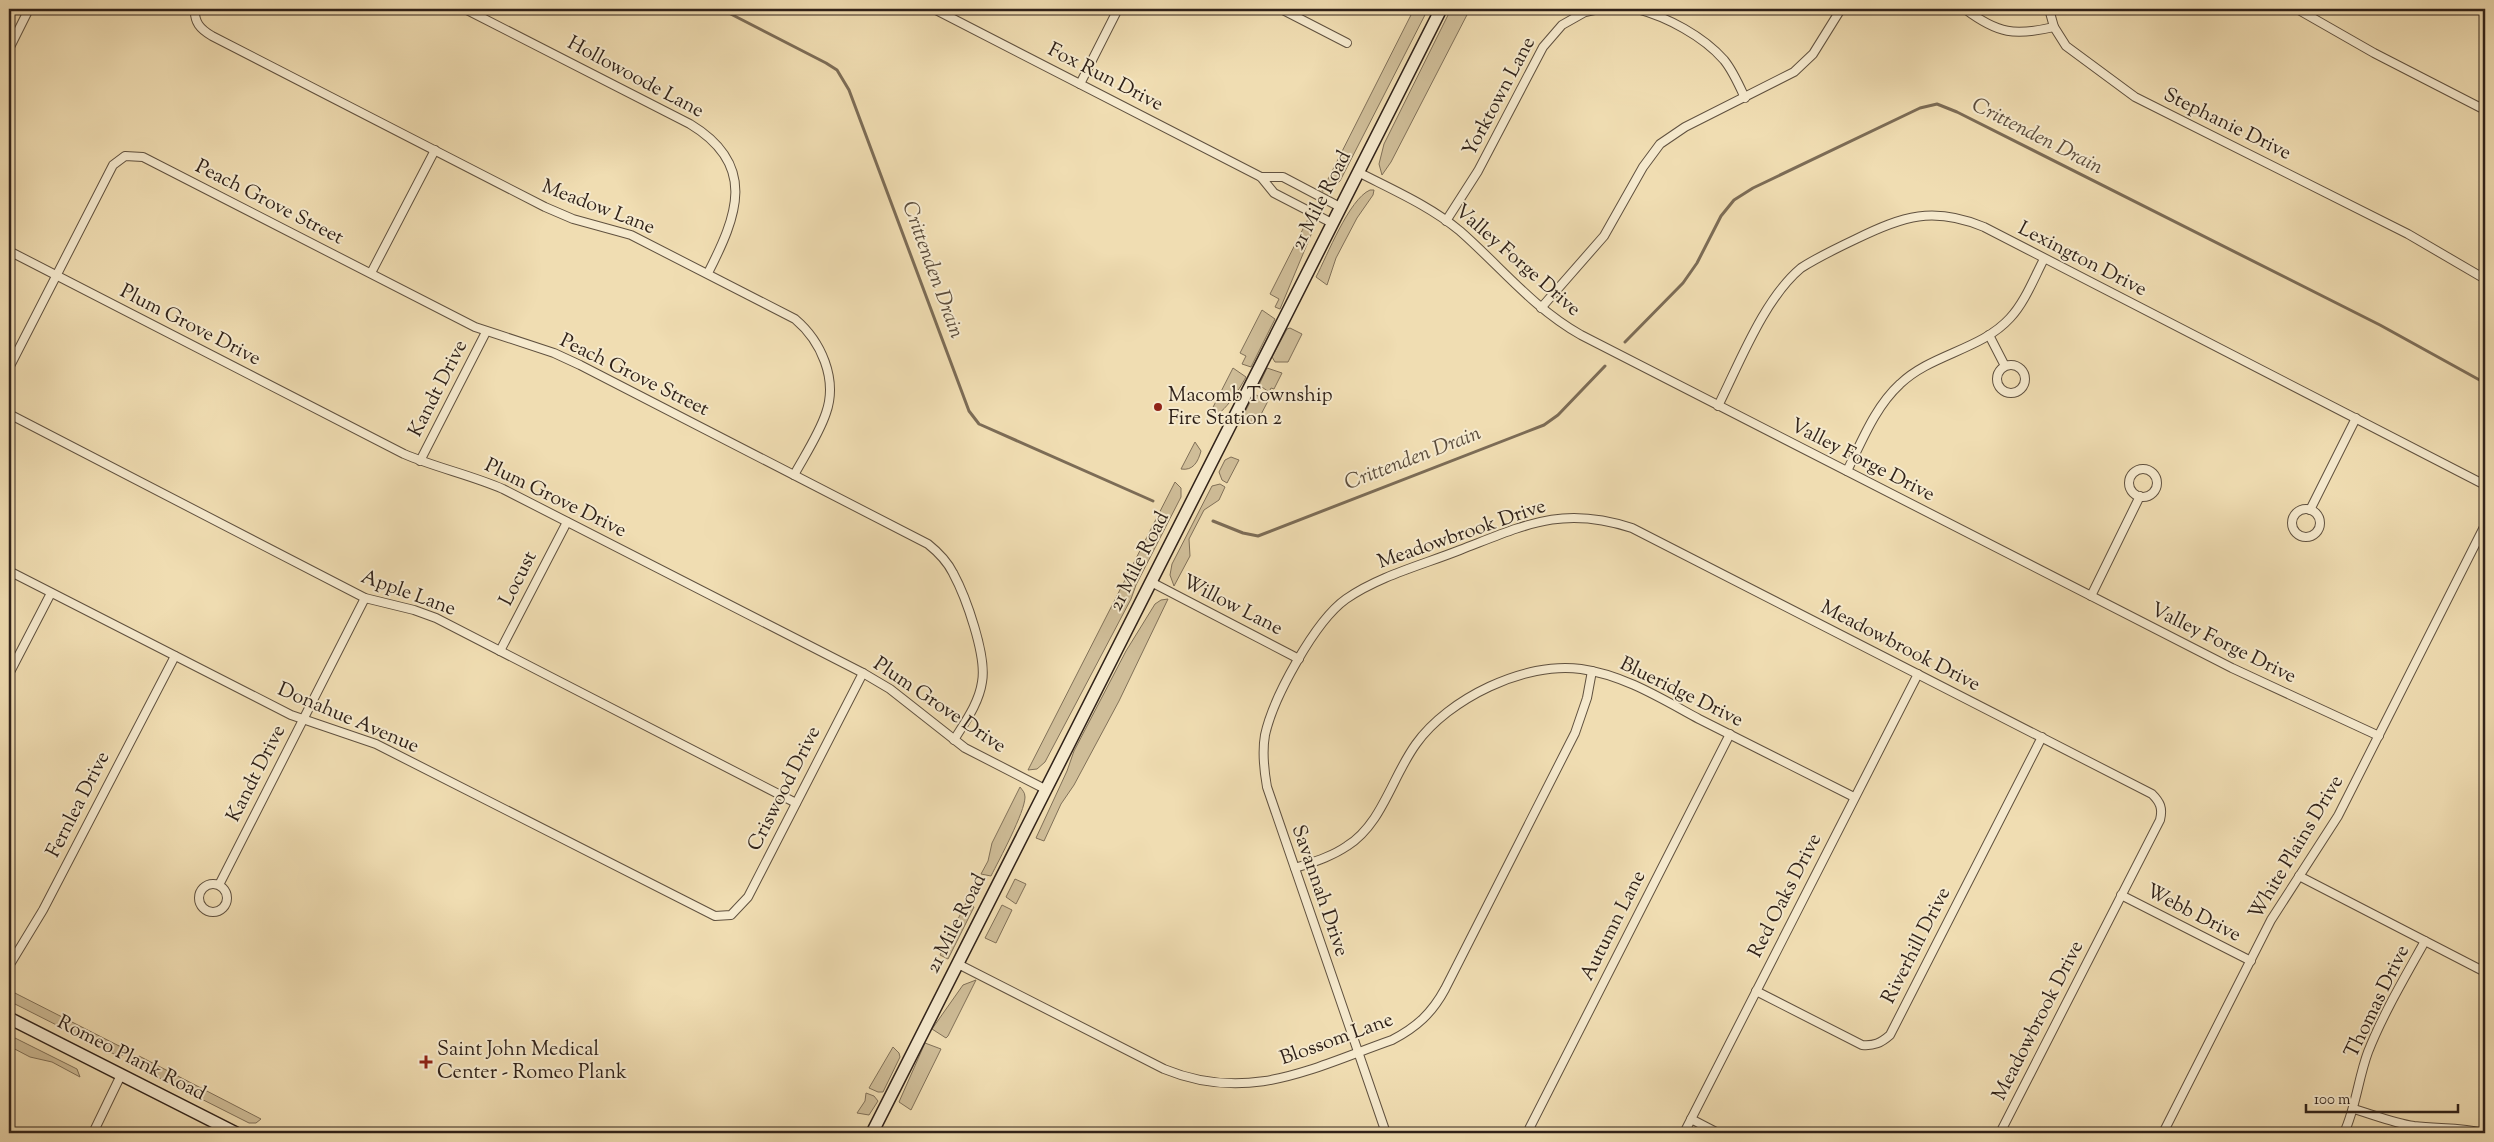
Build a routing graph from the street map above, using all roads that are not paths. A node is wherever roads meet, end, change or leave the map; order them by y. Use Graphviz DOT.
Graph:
graph roads {
  1 [pos="30,9"];
  2 [pos="195,9"];
  3 [pos="466,9"];
  4 [pos="934,9"];
  5 [pos="1118,9"];
  6 [pos="1281,9"];
  7 [pos="1441,9"];
  8 [pos="1600,9"];
  9 [pos="1637,9"];
  10 [pos="1841,9"];
  11 [pos="1965,9"];
  12 [pos="2049,9"];
  13 [pos="2297,9"];
  14 [pos="2054,27"];
  15 [pos="1347,43"];
  16 [pos="9,49"];
  17 [pos="1080,84"];
  18 [pos="1745,98"];
  19 [pos="2485,110"];
  20 [pos="435,150"];
  21 [pos="1358,172"];
  22 [pos="1261,177"];
  23 [pos="1340,207"];
  24 [pos="1446,220"];
  25 [pos="1332,223"];
  26 [pos="9,251"];
  27 [pos="2044,259"];
  28 [pos="372,273"];
  29 [pos="708,273"];
  30 [pos="56,276"];
  31 [pos="2485,279"];
  32 [pos="1541,308"];
  33 [pos="486,332"];
  34 [pos="1989,335"];
  35 [pos="2005,366"];
  36 [pos="9,368"];
  37 [pos="1718,406"];
  38 [pos="9,414"];
  39 [pos="2356,418"];
  40 [pos="420,461"];
  41 [pos="1847,471"];
  42 [pos="794,475"];
  43 [pos="2485,485"];
  44 [pos="2140,496"];
  45 [pos="2310,510"];
  46 [pos="567,522"];
  47 [pos="2485,524"];
  48 [pos="9,571"];
  49 [pos="1150,582"];
  50 [pos="50,593"];
  51 [pos="2091,596"];
  52 [pos="365,598"];
  53 [pos="500,651"];
  54 [pos="175,656"];
  55 [pos="1299,659"];
  56 [pos="1592,671"];
  57 [pos="863,673"];
  58 [pos="9,674"];
  59 [pos="1918,674"];
  60 [pos="303,720"];
  61 [pos="1730,734"];
  62 [pos="2379,736"];
  63 [pos="2042,737"];
  64 [pos="954,740"];
  65 [pos="1045,789"];
  66 [pos="1854,798"];
  67 [pos="796,803"];
  68 [pos="1294,868"];
  69 [pos="2299,876"];
  70 [pos="219,885"];
  71 [pos="2121,895"];
  72 [pos="731,915"];
  73 [pos="2425,941"];
  74 [pos="2250,961"];
  75 [pos="958,964"];
  76 [pos="9,966"];
  77 [pos="2485,972"];
  78 [pos="1756,991"];
  79 [pos="9,1018"];
  80 [pos="1357,1052"];
  81 [pos="121,1075"];
  82 [pos="2354,1109"];
  83 [pos="1691,1119"];
  84 [pos="93,1133"];
  85 [pos="236,1133"];
  86 [pos="872,1133"];
  87 [pos="1386,1133"];
  88 [pos="1527,1133"];
  89 [pos="1684,1133"];
  90 [pos="1718,1133"];
  91 [pos="2000,1133"];
  92 [pos="2163,1133"];
  93 [pos="2344,1133"];
  94 [pos="2484,1133"];
  1 -- 16 [label="street"];
  2 -- 20 [label="street, Meadow Lane"];
  3 -- 29 [label="street, Hollowoode Lane"];
  4 -- 17 [label="street, Fox Run Drive"];
  5 -- 17 [label="street"];
  6 -- 15 [label="street"];
  7 -- 21 [label="street, 21 Mile Road"];
  8 -- 24 [label="street, Yorktown Lane"];
  9 -- 18 [label="street"];
  10 -- 18 [label="street"];
  11 -- 14 [label="street"];
  12 -- 14 [label="street, Stephanie Drive"];
  13 -- 19 [label="street"];
  14 -- 31 [label="street, Stephanie Drive"];
  17 -- 22 [label="street, Fox Run Drive"];
  18 -- 32 [label="street"];
  20 -- 28 [label="street"];
  20 -- 29 [label="street, Meadow Lane"];
  21 -- 23 [label="street, 21 Mile Road"];
  21 -- 24 [label="street, Valley Forge Drive"];
  22 -- 23 [label="street, Fox Run Drive"];
  22 -- 25 [label="street, Fox Run Drive"];
  23 -- 25 [label="street, 21 Mile Road"];
  24 -- 32 [label="street, Valley Forge Drive"];
  25 -- 49 [label="street, 21 Mile Road"];
  26 -- 30 [label="street, Plum Grove Drive"];
  27 -- 34 [label="street"];
  27 -- 37 [label="street, Lexington Drive"];
  27 -- 39 [label="street, Lexington Drive"];
  28 -- 30 [label="street, Peach Grove Street"];
  28 -- 33 [label="street, Peach Grove Street"];
  29 -- 42 [label="street, Meadow Lane"];
  30 -- 36 [label="street"];
  30 -- 40 [label="street, Plum Grove Drive"];
  32 -- 37 [label="street, Valley Forge Drive"];
  33 -- 40 [label="street, Kandt Drive"];
  33 -- 42 [label="street, Peach Grove Street"];
  34 -- 35 [label="street"];
  34 -- 41 [label="street"];
  37 -- 41 [label="street, Valley Forge Drive"];
  38 -- 52 [label="street, Apple Lane"];
  39 -- 43 [label="street, Lexington Drive"];
  39 -- 45 [label="street"];
  40 -- 46 [label="street, Plum Grove Drive"];
  41 -- 51 [label="street, Valley Forge Drive"];
  42 -- 64 [label="street, Peach Grove Street"];
  44 -- 51 [label="street"];
  46 -- 53 [label="street, Locust"];
  46 -- 57 [label="street, Plum Grove Drive"];
  47 -- 62 [label="street, White Plains Drive"];
  48 -- 50 [label="street, Donahue Avenue"];
  49 -- 55 [label="street, Willow Lane"];
  49 -- 65 [label="street, 21 Mile Road"];
  50 -- 54 [label="street, Donahue Avenue"];
  50 -- 58 [label="street"];
  51 -- 62 [label="street, Valley Forge Drive"];
  52 -- 53 [label="street, Apple Lane"];
  52 -- 60 [label="street, Kandt Drive"];
  53 -- 67 [label="street, Apple Lane"];
  54 -- 60 [label="street, Donahue Avenue"];
  54 -- 76 [label="street, Fernlea Drive"];
  55 -- 59 [label="street, Meadowbrook Drive"];
  55 -- 68 [label="street, Savannah Drive"];
  56 -- 61 [label="street, Blueridge Drive"];
  56 -- 68 [label="street, Blueridge Drive"];
  56 -- 80 [label="street, Blossom Lane"];
  57 -- 64 [label="street, Plum Grove Drive"];
  57 -- 67 [label="street, Criswood Drive"];
  59 -- 63 [label="street, Meadowbrook Drive"];
  59 -- 66 [label="street, Red Oaks Drive"];
  60 -- 70 [label="street, Kandt Drive"];
  60 -- 72 [label="street, Donahue Avenue"];
  61 -- 66 [label="street, Blueridge Drive"];
  61 -- 88 [label="street, Autumn Lane"];
  62 -- 69 [label="street, White Plains Drive"];
  63 -- 71 [label="street, Meadowbrook Drive"];
  63 -- 78 [label="street, Riverhill Drive"];
  64 -- 65 [label="street, Plum Grove Drive"];
  65 -- 75 [label="street, 21 Mile Road"];
  66 -- 78 [label="street, Red Oaks Drive"];
  67 -- 72 [label="street, Criswood Drive"];
  68 -- 80 [label="street, Savannah Drive"];
  69 -- 73 [label="street"];
  69 -- 74 [label="street, White Plains Drive"];
  71 -- 74 [label="street, Webb Drive"];
  71 -- 91 [label="street, Meadowbrook Drive"];
  73 -- 77 [label="street"];
  73 -- 82 [label="street, Thomas Drive"];
  74 -- 92 [label="street, White Plains Drive"];
  75 -- 80 [label="street, Blossom Lane"];
  75 -- 86 [label="street, 21 Mile Road"];
  78 -- 83 [label="street, Red Oaks Drive"];
  79 -- 81 [label="street, Romeo Plank Road"];
  80 -- 87 [label="street, Savannah Drive"];
  81 -- 84 [label="street"];
  81 -- 85 [label="street, Romeo Plank Road"];
  82 -- 93 [label="street, Thomas Drive"];
  82 -- 94 [label="street"];
  83 -- 89 [label="street, Red Oaks Drive"];
  83 -- 90 [label="street"];
}
